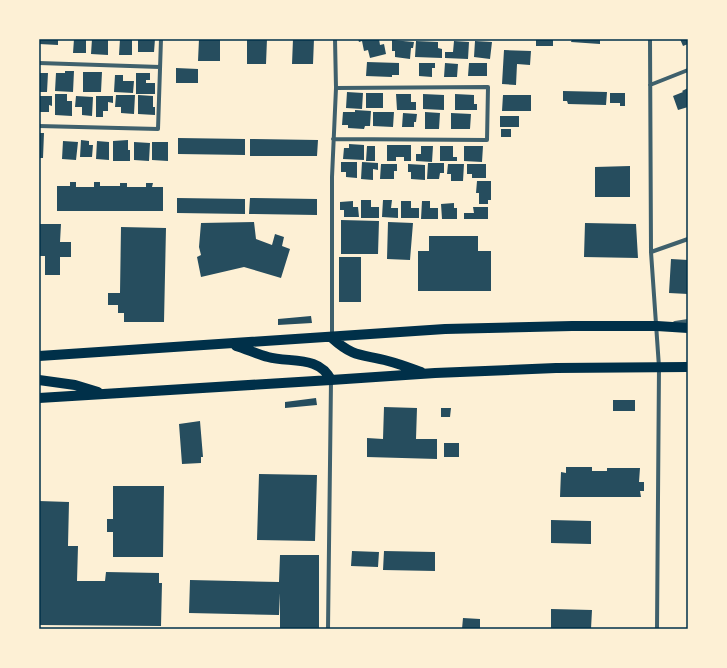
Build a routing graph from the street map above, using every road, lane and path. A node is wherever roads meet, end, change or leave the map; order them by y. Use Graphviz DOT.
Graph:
graph roads {
  1 [pos="161,39"];
  2 [pos="335,39"];
  3 [pos="650,39"];
  4 [pos="39,63"];
  5 [pos="160,67"];
  6 [pos="688,70"];
  7 [pos="650,85"];
  8 [pos="336,88"];
  9 [pos="39,126"];
  10 [pos="333,139"];
  11 [pos="688,239"];
  12 [pos="651,252"];
  13 [pos="688,321"];
  14 [pos="657,326"];
  15 [pos="688,328"];
  16 [pos="332,338"];
  17 [pos="230,344"];
  18 [pos="39,356"];
  19 [pos="659,367"];
  20 [pos="688,367"];
  21 [pos="425,373"];
  22 [pos="39,380"];
  23 [pos="331,380"];
  24 [pos="106,394"];
  25 [pos="39,398"];
  26 [pos="328,629"];
  27 [pos="657,629"];
  1 -- 5 [label="street"];
  2 -- 8 [label="street"];
  3 -- 7 [label="street"];
  4 -- 5 [label="street"];
  5 -- 9 [label="street"];
  6 -- 7 [label="street"];
  7 -- 12 [label="street"];
  8 -- 10 [label="street"];
  8 -- 10 [label="street"];
  10 -- 16 [label="street"];
  11 -- 12 [label="street"];
  12 -- 14 [label="street"];
  13 -- 14 [label="street"];
  14 -- 15 [label="main road"];
  14 -- 16 [label="main road"];
  14 -- 19 [label="street"];
  16 -- 17 [label="main road"];
  16 -- 21 [label="main road"];
  17 -- 18 [label="main road"];
  17 -- 23 [label="main road"];
  19 -- 20 [label="main road"];
  19 -- 21 [label="main road"];
  19 -- 27 [label="street"];
  21 -- 23 [label="main road"];
  22 -- 24 [label="main road"];
  23 -- 24 [label="main road"];
  23 -- 26 [label="street"];
  24 -- 25 [label="main road"];
}
